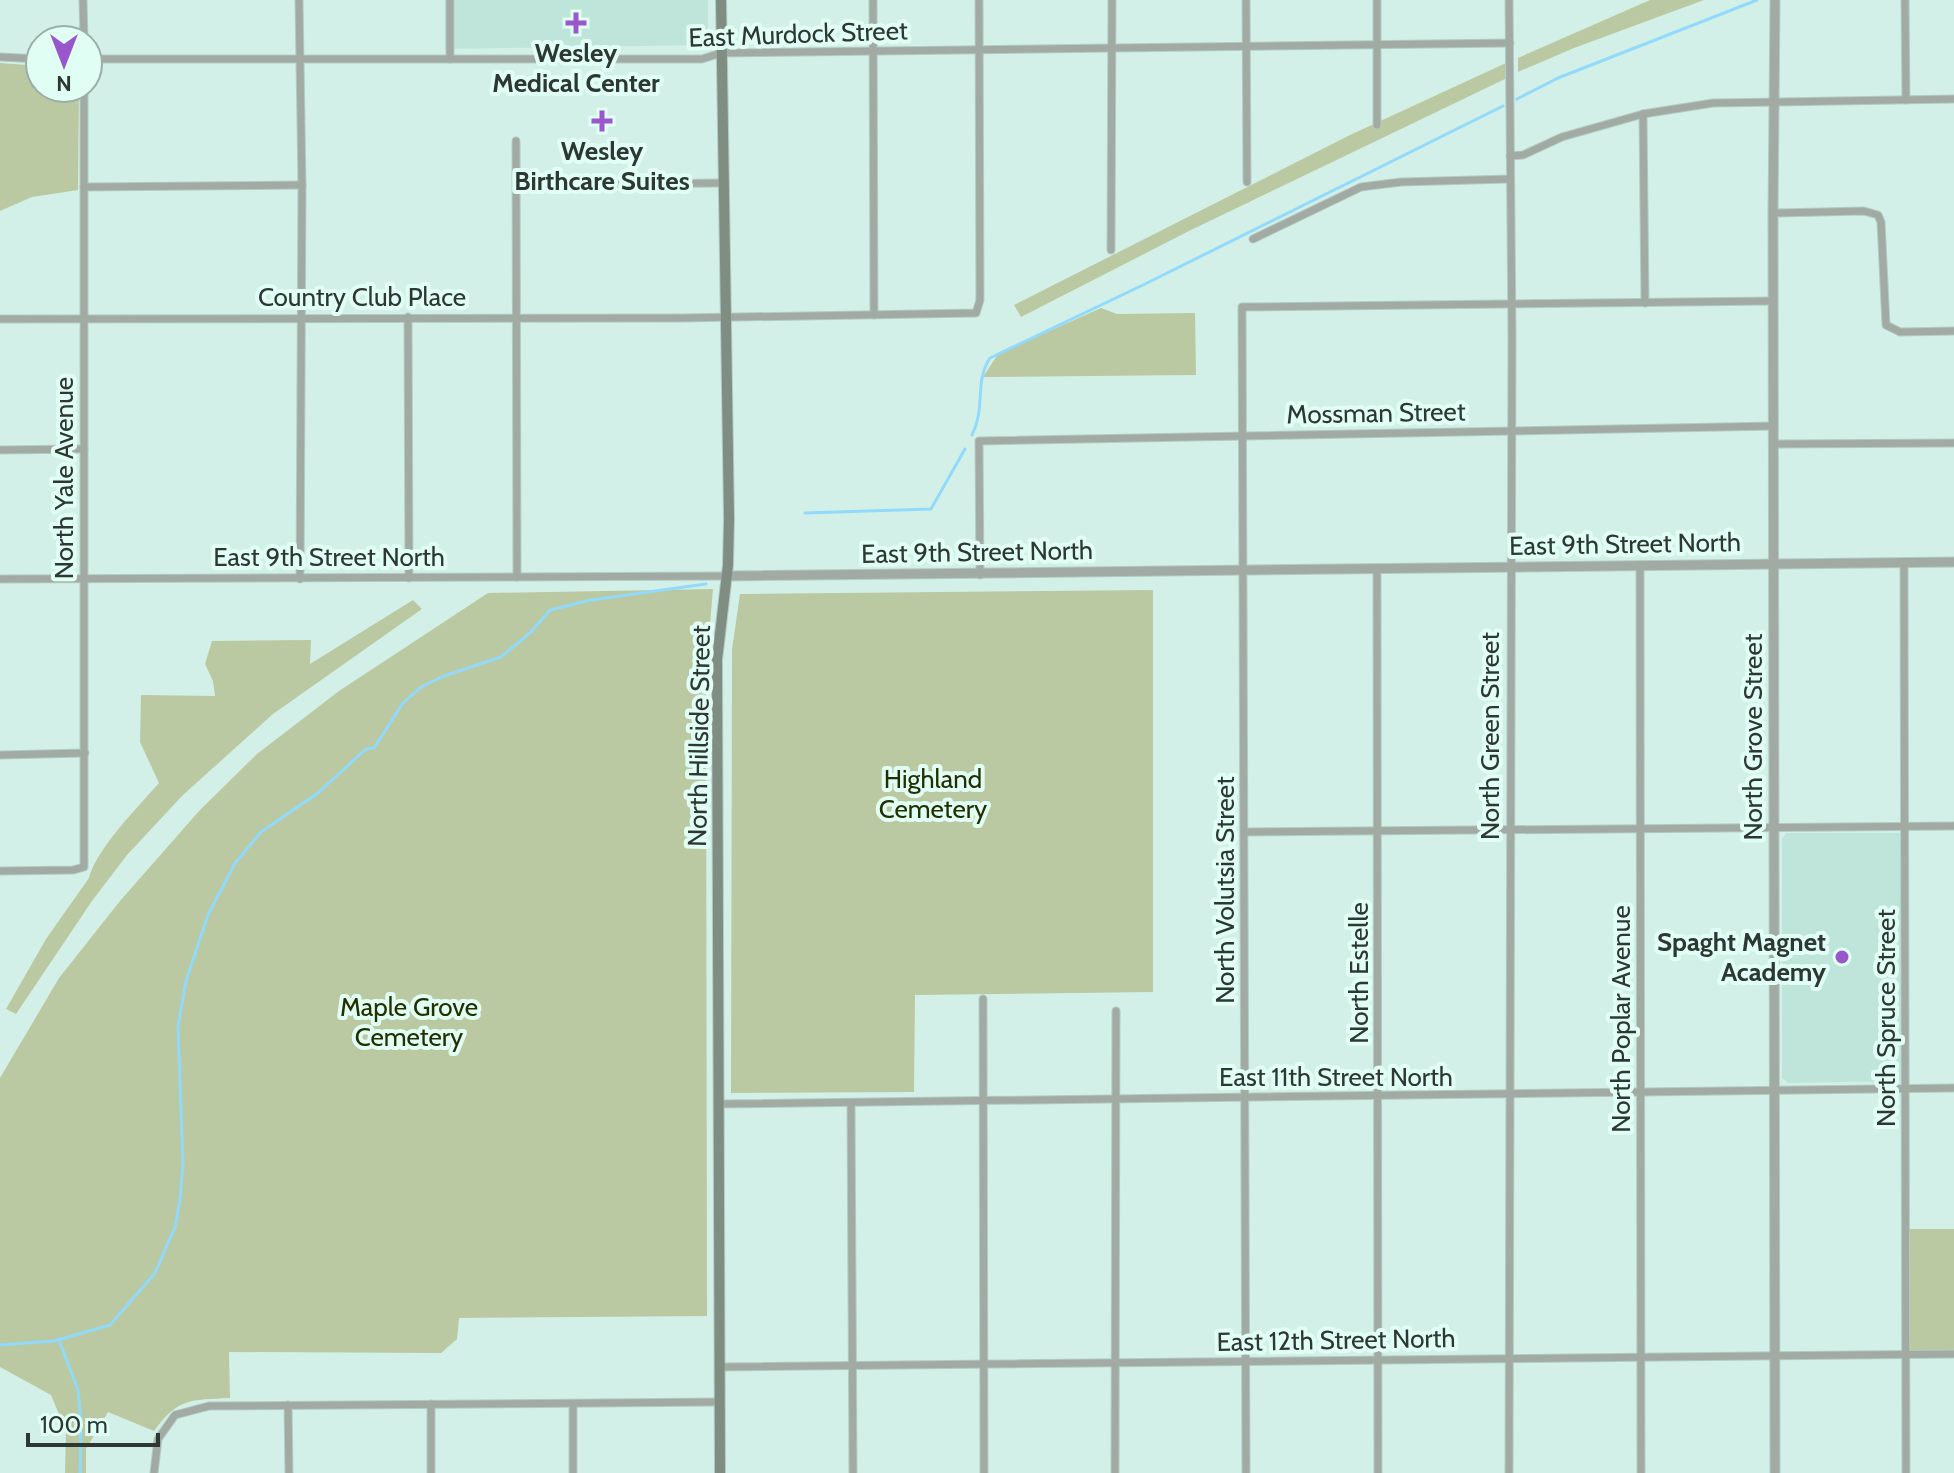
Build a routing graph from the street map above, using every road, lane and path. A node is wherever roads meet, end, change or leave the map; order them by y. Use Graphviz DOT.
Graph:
graph roads {
  1 [pos="83,0"];
  2 [pos="299,0"];
  3 [pos="450,0"];
  4 [pos="721,0"];
  5 [pos="873,0"];
  6 [pos="979,0"];
  7 [pos="1112,0"];
  8 [pos="1246,0"];
  9 [pos="1377,0"];
  10 [pos="1509,0"];
  11 [pos="1775,0"];
  12 [pos="1905,0"];
  13 [pos="84,24"];
  14 [pos="1510,43"];
  15 [pos="1377,44"];
  16 [pos="1246,46"];
  17 [pos="1112,47"];
  18 [pos="979,49"];
  19 [pos="874,50"];
  20 [pos="721,53"];
  21 [pos="0,57"];
  22 [pos="24,58"];
  23 [pos="104,59"];
  24 [pos="299,59"];
  25 [pos="450,59"];
  26 [pos="1954,99"];
  27 [pos="1906,100"];
  28 [pos="1774,101"];
  29 [pos="84,104"];
  30 [pos="1643,114"];
  31 [pos="1377,125"];
  32 [pos="516,141"];
  33 [pos="1510,156"];
  34 [pos="1510,179"];
  35 [pos="1247,182"];
  36 [pos="722,183"];
  37 [pos="302,185"];
  38 [pos="517,185"];
  39 [pos="84,187"];
  40 [pos="1773,213"];
  41 [pos="1253,239"];
  42 [pos="1111,250"];
  43 [pos="1773,301"];
  44 [pos="1645,303"];
  45 [pos="1512,304"];
  46 [pos="874,315"];
  47 [pos="408,317"];
  48 [pos="724,317"];
  49 [pos="84,318"];
  50 [pos="302,318"];
  51 [pos="516,318"];
  52 [pos="0,319"];
  53 [pos="1954,331"];
  54 [pos="1774,426"];
  55 [pos="1511,431"];
  56 [pos="1241,436"];
  57 [pos="1954,443"];
  58 [pos="1774,444"];
  59 [pos="84,449"];
  60 [pos="0,450"];
  61 [pos="1904,562"];
  62 [pos="1954,562"];
  63 [pos="1775,564"];
  64 [pos="1640,565"];
  65 [pos="1511,567"];
  66 [pos="1377,569"];
  67 [pos="1241,570"];
  68 [pos="980,575"];
  69 [pos="728,576"];
  70 [pos="517,577"];
  71 [pos="409,578"];
  72 [pos="0,579"];
  73 [pos="85,579"];
  74 [pos="300,579"];
  75 [pos="85,753"];
  76 [pos="0,755"];
  77 [pos="1954,826"];
  78 [pos="1904,827"];
  79 [pos="1775,829"];
  80 [pos="1509,831"];
  81 [pos="1642,831"];
  82 [pos="1245,832"];
  83 [pos="1379,832"];
  84 [pos="0,871"];
  85 [pos="983,999"];
  86 [pos="1116,1011"];
  87 [pos="1954,1088"];
  88 [pos="1907,1089"];
  89 [pos="1775,1091"];
  90 [pos="1641,1094"];
  91 [pos="1510,1096"];
  92 [pos="1379,1097"];
  93 [pos="1246,1098"];
  94 [pos="1116,1100"];
  95 [pos="984,1102"];
  96 [pos="851,1103"];
  97 [pos="718,1104"];
  98 [pos="1905,1354"];
  99 [pos="1954,1354"];
  100 [pos="1775,1356"];
  101 [pos="1641,1357"];
  102 [pos="1509,1359"];
  103 [pos="1378,1360"];
  104 [pos="1246,1362"];
  105 [pos="1114,1363"];
  106 [pos="984,1364"];
  107 [pos="853,1365"];
  108 [pos="719,1367"];
  109 [pos="719,1402"];
  110 [pos="431,1404"];
  111 [pos="573,1404"];
  112 [pos="288,1405"];
  113 [pos="154,1473"];
  114 [pos="289,1473"];
  115 [pos="431,1473"];
  116 [pos="573,1473"];
  117 [pos="720,1473"];
  118 [pos="853,1473"];
  119 [pos="984,1473"];
  120 [pos="1115,1473"];
  121 [pos="1246,1473"];
  122 [pos="1378,1473"];
  123 [pos="1509,1473"];
  124 [pos="1641,1473"];
  125 [pos="1775,1473"];
  126 [pos="1906,1473"];
  1 -- 13 [label="street"];
  2 -- 24 [label="street"];
  3 -- 25 [label="street"];
  4 -- 20 [label="main road, North Hillside Street"];
  5 -- 19 [label="street"];
  6 -- 18 [label="street"];
  7 -- 17 [label="street"];
  8 -- 16 [label="street"];
  9 -- 15 [label="street"];
  10 -- 14 [label="street, North Green Street"];
  11 -- 28 [label="street, North Grove Street"];
  12 -- 27 [label="street"];
  14 -- 15 [label="street, East Murdock Street"];
  14 -- 33 [label="street, North Green Street"];
  15 -- 16 [label="street, East Murdock Street"];
  15 -- 31 [label="street"];
  16 -- 17 [label="street, East Murdock Street"];
  16 -- 35 [label="street"];
  17 -- 18 [label="street, East Murdock Street"];
  17 -- 42 [label="street"];
  18 -- 19 [label="street, East Murdock Street"];
  18 -- 46 [label="street, Country Club Place"];
  19 -- 20 [label="street, East Murdock Street"];
  19 -- 46 [label="street"];
  20 -- 25 [label="street, East Murdock Street"];
  20 -- 36 [label="main road, North Hillside Street"];
  21 -- 22 [label="street"];
  23 -- 24 [label="street, East Murdock Street"];
  24 -- 25 [label="street, East Murdock Street"];
  24 -- 37 [label="street"];
  26 -- 27 [label="street"];
  27 -- 28 [label="street"];
  28 -- 30 [label="street"];
  28 -- 40 [label="street, North Grove Street"];
  29 -- 39 [label="street, North Yale Avenue"];
  30 -- 33 [label="street"];
  30 -- 44 [label="street"];
  32 -- 38 [label="street"];
  33 -- 34 [label="street, North Green Street"];
  34 -- 41 [label="street"];
  34 -- 45 [label="street, North Green Street"];
  36 -- 38 [label="street"];
  36 -- 48 [label="main road, North Hillside Street"];
  37 -- 39 [label="street"];
  37 -- 50 [label="street"];
  38 -- 51 [label="street"];
  39 -- 49 [label="street, North Yale Avenue"];
  40 -- 43 [label="street, North Grove Street"];
  40 -- 53 [label="street"];
  43 -- 44 [label="street"];
  43 -- 54 [label="street, North Grove Street"];
  44 -- 45 [label="street"];
  45 -- 55 [label="street, North Green Street"];
  45 -- 56 [label="street, North Volutsia Street"];
  46 -- 48 [label="street, Country Club Place"];
  47 -- 50 [label="street, Country Club Place"];
  47 -- 51 [label="street, Country Club Place"];
  47 -- 71 [label="street"];
  48 -- 51 [label="street, Country Club Place"];
  48 -- 69 [label="main road, North Hillside Street"];
  49 -- 50 [label="street, Country Club Place"];
  49 -- 52 [label="street, Country Club Place"];
  49 -- 59 [label="street, North Yale Avenue"];
  50 -- 74 [label="street"];
  51 -- 70 [label="street"];
  54 -- 55 [label="street, Mossman Street"];
  54 -- 58 [label="street, North Grove Street"];
  55 -- 56 [label="street, Mossman Street"];
  55 -- 65 [label="street, North Green Street"];
  56 -- 67 [label="street, North Volutsia Street"];
  56 -- 68 [label="street, Mossman Street"];
  57 -- 58 [label="street"];
  58 -- 63 [label="street, North Grove Street"];
  59 -- 60 [label="street"];
  59 -- 73 [label="street, North Yale Avenue"];
  61 -- 62 [label="street, East 9th Street North"];
  61 -- 63 [label="street, East 9th Street North"];
  61 -- 78 [label="street, North Spruce Street"];
  63 -- 64 [label="street, East 9th Street North"];
  63 -- 79 [label="street, North Grove Street"];
  64 -- 65 [label="street, East 9th Street North"];
  64 -- 81 [label="street, North Poplar Avenue"];
  65 -- 66 [label="street, East 9th Street North"];
  65 -- 80 [label="street, North Green Street"];
  66 -- 67 [label="street, East 9th Street North"];
  66 -- 83 [label="street, North Estelle"];
  67 -- 68 [label="street, East 9th Street North"];
  67 -- 82 [label="street, North Volutsia Street"];
  68 -- 69 [label="street, East 9th Street North"];
  69 -- 70 [label="street, East 9th Street North"];
  69 -- 97 [label="main road, North Hillside Street"];
  70 -- 71 [label="street, East 9th Street North"];
  71 -- 74 [label="street, East 9th Street North"];
  72 -- 73 [label="street, East 9th Street North"];
  73 -- 74 [label="street, East 9th Street North"];
  73 -- 75 [label="street, North Yale Avenue"];
  75 -- 76 [label="street"];
  75 -- 84 [label="street, North Yale Avenue"];
  77 -- 78 [label="street"];
  78 -- 79 [label="street"];
  78 -- 88 [label="street, North Spruce Street"];
  79 -- 81 [label="street"];
  79 -- 89 [label="street, North Grove Street"];
  80 -- 81 [label="street"];
  80 -- 83 [label="street"];
  80 -- 91 [label="street, North Green Street"];
  81 -- 90 [label="street, North Poplar Avenue"];
  82 -- 83 [label="street"];
  82 -- 93 [label="street, North Volutsia Street"];
  83 -- 92 [label="street, North Estelle"];
  85 -- 95 [label="street"];
  86 -- 94 [label="street"];
  87 -- 88 [label="street, East 11th Street North"];
  88 -- 89 [label="street, East 11th Street North"];
  88 -- 98 [label="street, North Spruce Street"];
  89 -- 90 [label="street, East 11th Street North"];
  89 -- 100 [label="street, North Grove Street"];
  90 -- 91 [label="street, East 11th Street North"];
  90 -- 101 [label="street, North Poplar Avenue"];
  91 -- 92 [label="street, East 11th Street North"];
  91 -- 102 [label="street, North Green Street"];
  92 -- 93 [label="street, East 11th Street North"];
  92 -- 103 [label="street, North Estelle"];
  93 -- 94 [label="street, East 11th Street North"];
  93 -- 104 [label="street, North Volutsia Street"];
  94 -- 95 [label="street, East 11th Street North"];
  94 -- 105 [label="street"];
  95 -- 96 [label="street, East 11th Street North"];
  95 -- 106 [label="street"];
  96 -- 97 [label="street, East 11th Street North"];
  96 -- 107 [label="street"];
  97 -- 108 [label="main road, North Hillside Street"];
  98 -- 99 [label="street, East 12th Street North"];
  98 -- 100 [label="street, East 12th Street North"];
  98 -- 126 [label="street, North Spruce Street"];
  100 -- 101 [label="street, East 12th Street North"];
  100 -- 125 [label="street, North Grove Street"];
  101 -- 102 [label="street, East 12th Street North"];
  101 -- 124 [label="street, North Poplar Avenue"];
  102 -- 103 [label="street, East 12th Street North"];
  102 -- 123 [label="street, North Green Street"];
  103 -- 104 [label="street, East 12th Street North"];
  103 -- 122 [label="street, North Estelle"];
  104 -- 105 [label="street, East 12th Street North"];
  104 -- 121 [label="street, North Volutsia Street"];
  105 -- 106 [label="street, East 12th Street North"];
  105 -- 120 [label="street"];
  106 -- 107 [label="street, East 12th Street North"];
  106 -- 119 [label="street"];
  107 -- 108 [label="street, East 12th Street North"];
  107 -- 118 [label="street"];
  108 -- 109 [label="main road, North Hillside Street"];
  109 -- 111 [label="street"];
  109 -- 117 [label="main road, North Hillside Street"];
  110 -- 111 [label="street"];
  110 -- 112 [label="street"];
  110 -- 115 [label="street"];
  111 -- 116 [label="street"];
  112 -- 113 [label="street"];
  112 -- 114 [label="street"];
}
